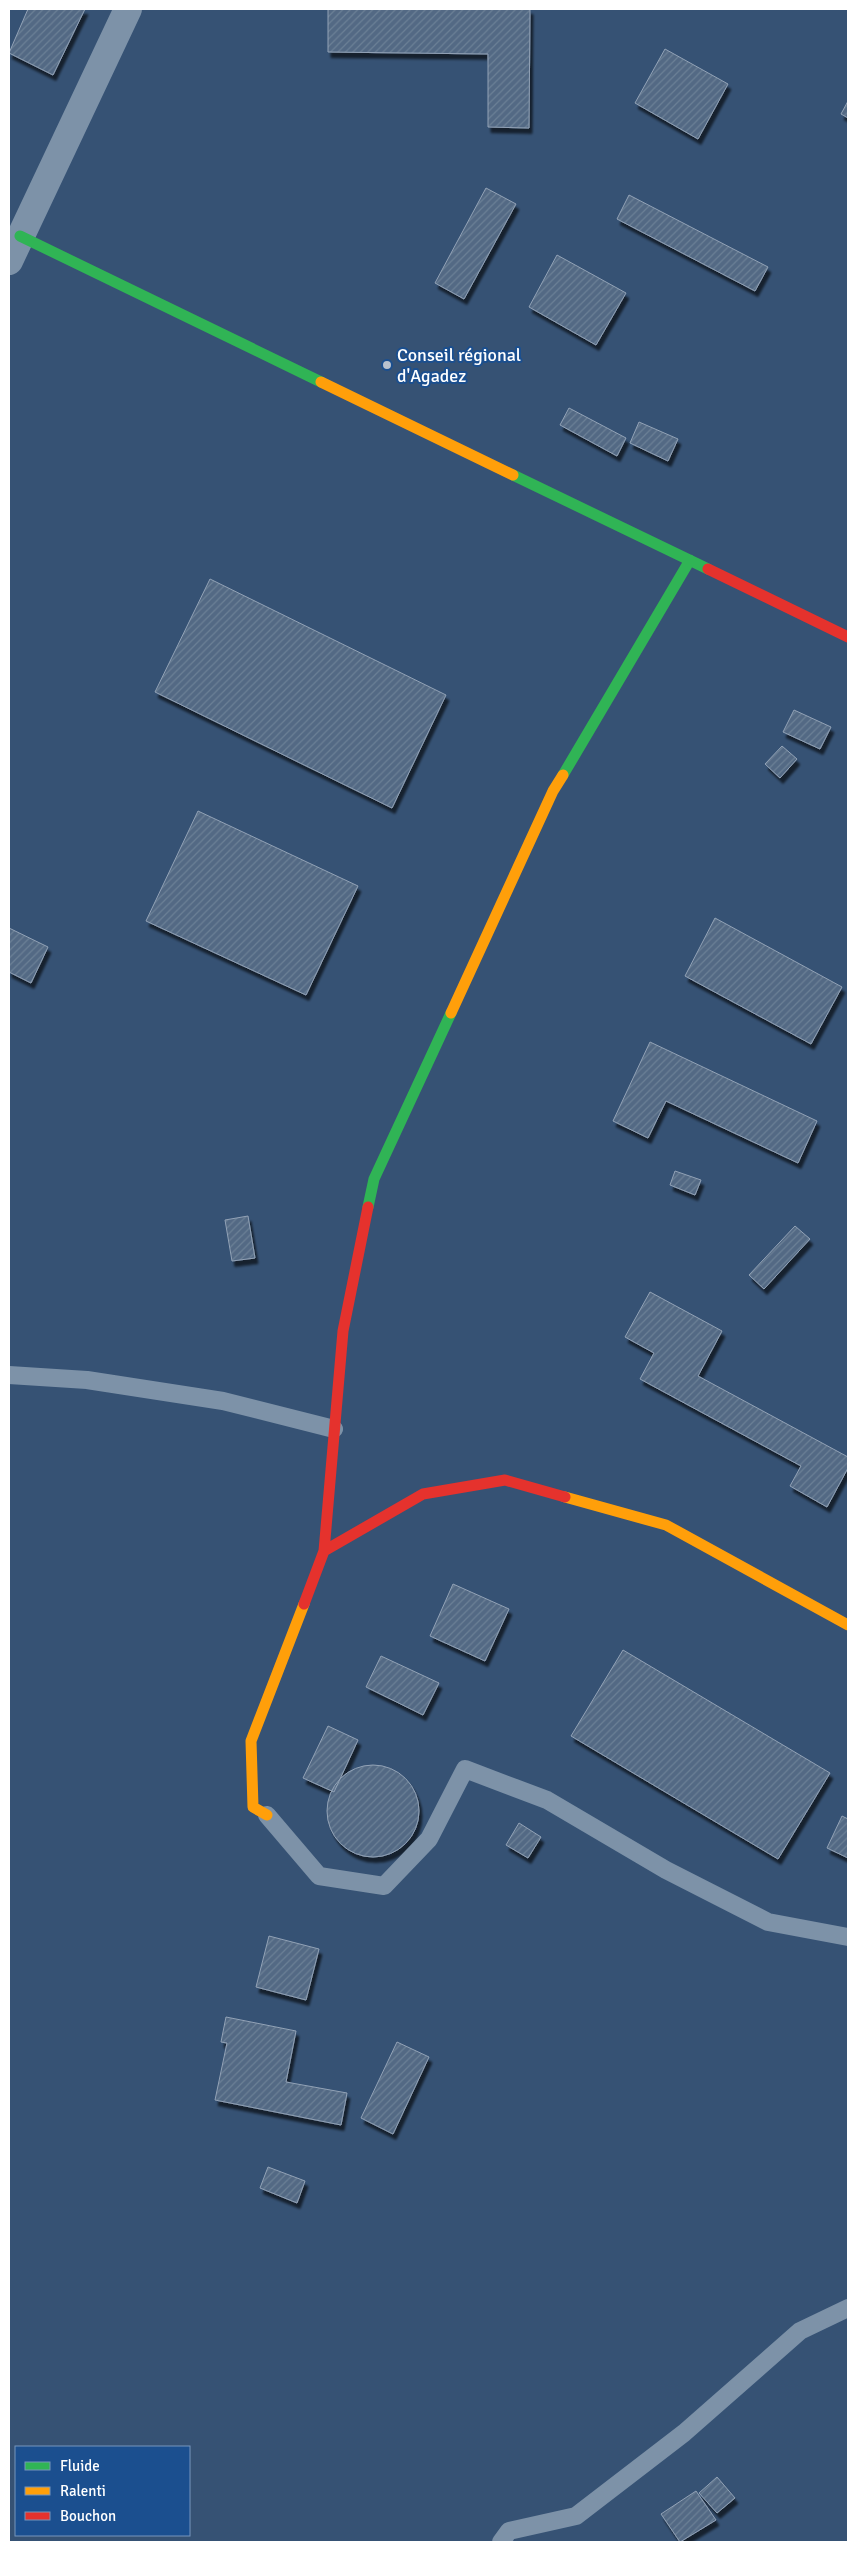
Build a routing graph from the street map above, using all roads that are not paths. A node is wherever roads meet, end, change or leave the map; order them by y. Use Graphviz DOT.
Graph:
graph roads {
  1 [pos="128,9"];
  2 [pos="20,236"];
  3 [pos="9,261"];
  4 [pos="690,560"];
  5 [pos="848,637"];
  6 [pos="9,1375"];
  7 [pos="334,1429"];
  8 [pos="324,1552"];
  9 [pos="848,1625"];
  10 [pos="267,1815"];
  11 [pos="848,1937"];
  12 [pos="848,2308"];
  13 [pos="501,2542"];
  1 -- 2 [label="street"];
  2 -- 3 [label="street"];
  2 -- 4 [label="street"];
  4 -- 5 [label="street"];
  4 -- 7 [label="street"];
  6 -- 7 [label="lane"];
  7 -- 8 [label="street"];
  8 -- 9 [label="street"];
  8 -- 10 [label="street"];
  10 -- 11 [label="lane"];
  12 -- 13 [label="lane"];
}
